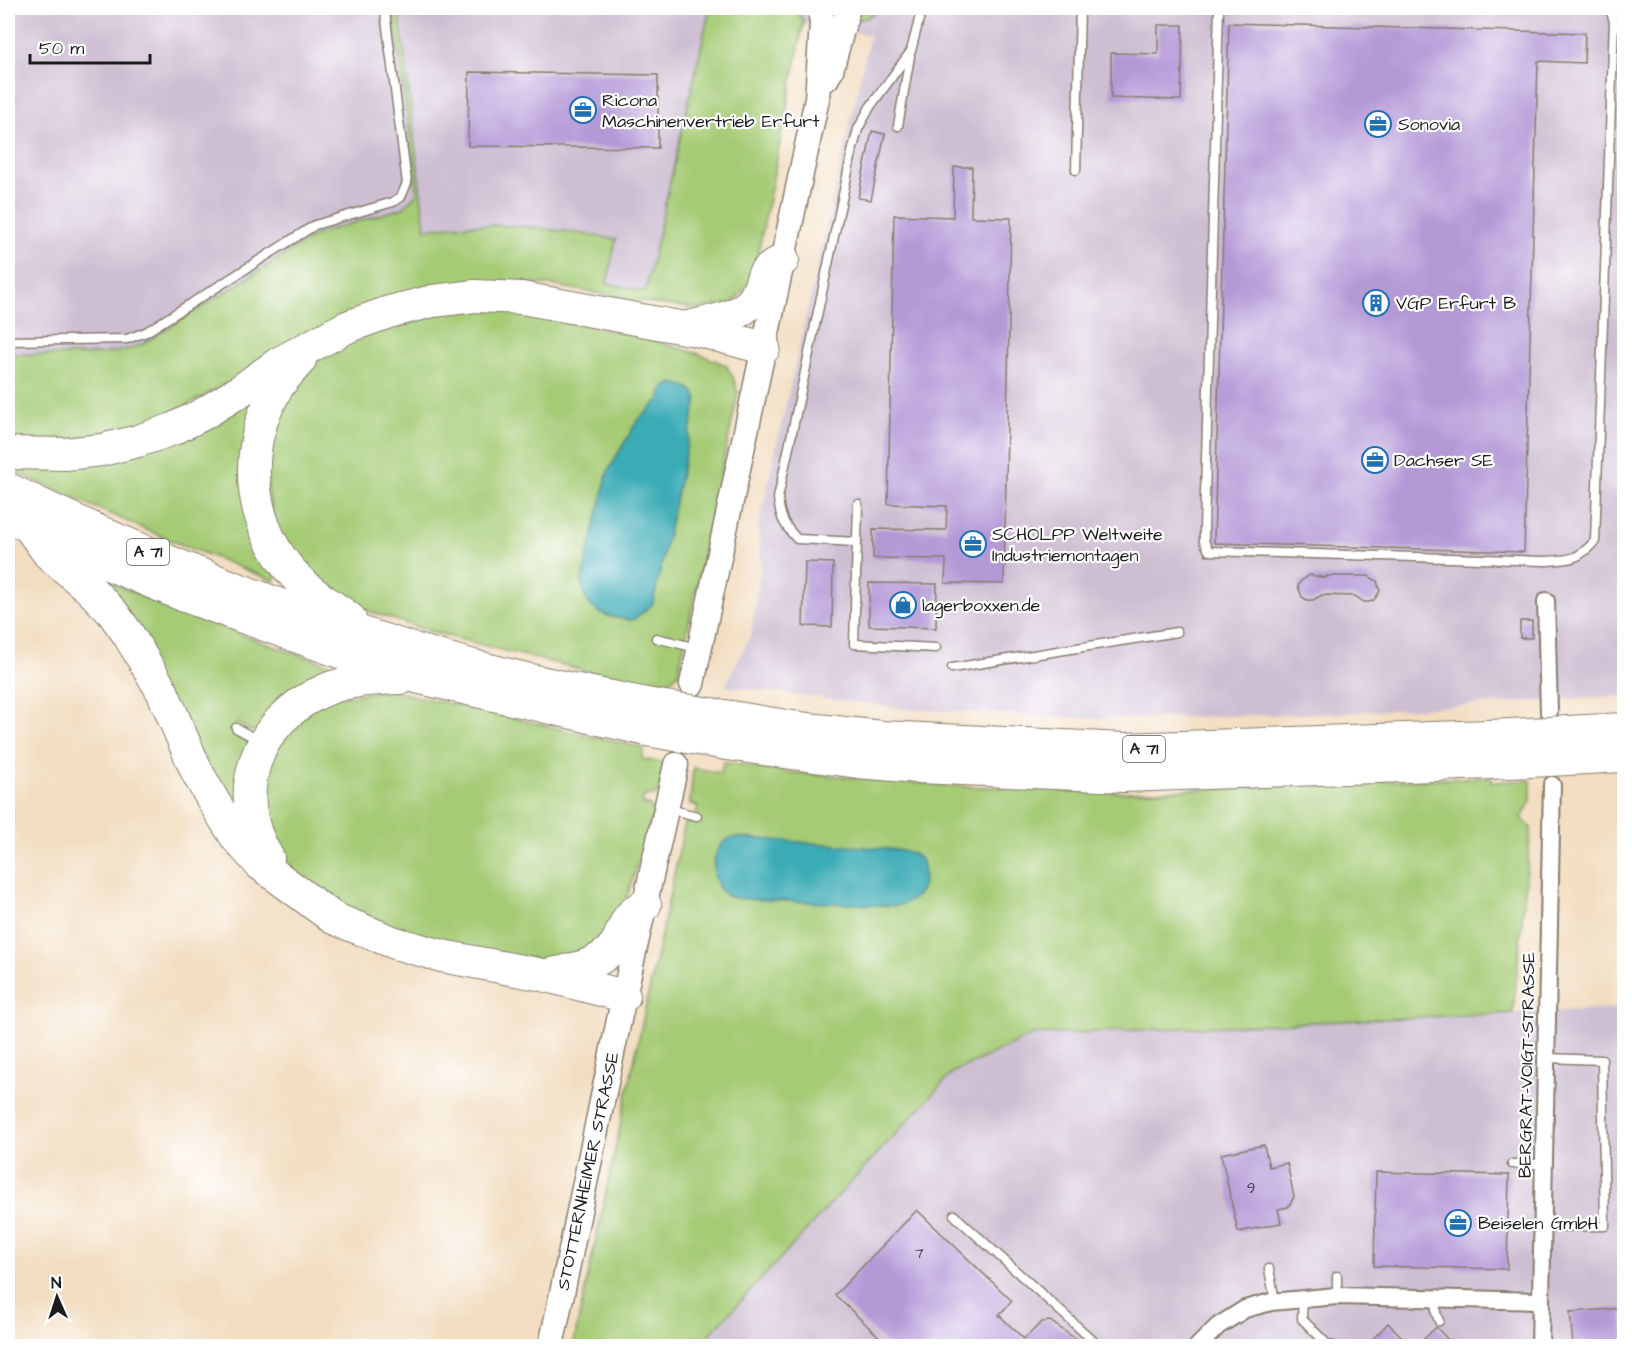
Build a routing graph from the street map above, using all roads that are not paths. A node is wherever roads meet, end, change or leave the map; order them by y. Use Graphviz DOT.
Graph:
graph roads {
  1 [pos="380,8"];
  2 [pos="820,8"];
  3 [pos="848,8"];
  4 [pos="922,8"];
  5 [pos="1080,8"];
  6 [pos="1219,8"];
  7 [pos="1610,8"];
  8 [pos="911,51"];
  9 [pos="817,99"];
  10 [pos="898,126"];
  11 [pos="1076,170"];
  12 [pos="783,260"];
  13 [pos="685,328"];
  14 [pos="8,341"];
  15 [pos="312,346"];
  16 [pos="764,348"];
  17 [pos="8,453"];
  18 [pos="8,489"];
  19 [pos="858,504"];
  20 [pos="19,522"];
  21 [pos="857,542"];
  22 [pos="1546,601"];
  23 [pos="1177,633"];
  24 [pos="372,636"];
  25 [pos="656,638"];
  26 [pos="936,648"];
  27 [pos="700,649"];
  28 [pos="952,668"];
  29 [pos="420,678"];
  30 [pos="692,684"];
  31 [pos="1549,712"];
  32 [pos="650,717"];
  33 [pos="236,728"];
  34 [pos="1624,729"];
  35 [pos="262,743"];
  36 [pos="1490,749"];
  37 [pos="1624,756"];
  38 [pos="676,765"];
  39 [pos="1552,785"];
  40 [pos="666,808"];
  41 [pos="697,816"];
  42 [pos="283,882"];
  43 [pos="645,904"];
  44 [pos="543,975"];
  45 [pos="624,996"];
  46 [pos="1546,1058"];
  47 [pos="1512,1164"];
  48 [pos="1544,1164"];
  49 [pos="954,1215"];
  50 [pos="1542,1227"];
  51 [pos="1269,1269"];
  52 [pos="1337,1276"];
  53 [pos="1336,1296"];
  54 [pos="1303,1298"];
  55 [pos="1436,1299"];
  56 [pos="1540,1300"];
  57 [pos="1275,1301"];
  58 [pos="1439,1321"];
  59 [pos="551,1347"];
  60 [pos="1099,1347"];
  61 [pos="1198,1347"];
  62 [pos="1334,1347"];
  63 [pos="1540,1347"];
  1 -- 14 [label="lane"];
  2 -- 9 [label="main road"];
  3 -- 9 [label="main road"];
  4 -- 8 [label="lane"];
  5 -- 11 [label="lane"];
  6 -- 7 [label="lane"];
  8 -- 10 [label="lane"];
  8 -- 21 [label="lane"];
  9 -- 12 [label="main road"];
  12 -- 13 [label="highway"];
  12 -- 16 [label="main road"];
  13 -- 15 [label="highway"];
  13 -- 16 [label="highway"];
  15 -- 17 [label="highway"];
  15 -- 24 [label="highway"];
  16 -- 27 [label="main road"];
  18 -- 24 [label="highway, A 71"];
  19 -- 21 [label="lane"];
  20 -- 29 [label="highway, A 71"];
  20 -- 42 [label="highway"];
  21 -- 26 [label="lane"];
  22 -- 31 [label="street"];
  23 -- 28 [label="lane"];
  24 -- 32 [label="highway, A 71"];
  25 -- 27 [label="lane"];
  27 -- 30 [label="main road"];
  29 -- 32 [label="highway, A 71"];
  29 -- 35 [label="highway"];
  32 -- 36 [label="highway, A 71, bridge"];
  33 -- 35 [label="lane"];
  34 -- 36 [label="highway, A 71, bridge"];
  35 -- 42 [label="highway"];
  36 -- 37 [label="highway, A 71, bridge"];
  38 -- 40 [label="main road, STOTTERNHEIMER STRASSE"];
  39 -- 46 [label="street, BERGRAT-VOIGT-STRASSE"];
  40 -- 41 [label="lane"];
  40 -- 43 [label="main road, STOTTERNHEIMER STRASSE"];
  42 -- 44 [label="highway"];
  43 -- 44 [label="highway"];
  43 -- 45 [label="main road, STOTTERNHEIMER STRASSE"];
  44 -- 45 [label="highway"];
  45 -- 59 [label="main road, STOTTERNHEIMER STRASSE"];
  46 -- 48 [label="street, BERGRAT-VOIGT-STRASSE"];
  46 -- 50 [label="lane"];
  47 -- 48 [label="lane"];
  48 -- 50 [label="street, BERGRAT-VOIGT-STRASSE"];
  49 -- 60 [label="lane"];
  50 -- 56 [label="street, BERGRAT-VOIGT-STRASSE"];
  51 -- 57 [label="lane"];
  52 -- 53 [label="lane"];
  53 -- 54 [label="street"];
  53 -- 55 [label="street"];
  54 -- 57 [label="street"];
  54 -- 62 [label="lane"];
  55 -- 56 [label="street"];
  55 -- 58 [label="lane"];
  56 -- 63 [label="street, BERGRAT-VOIGT-STRASSE"];
  57 -- 61 [label="street"];
}
